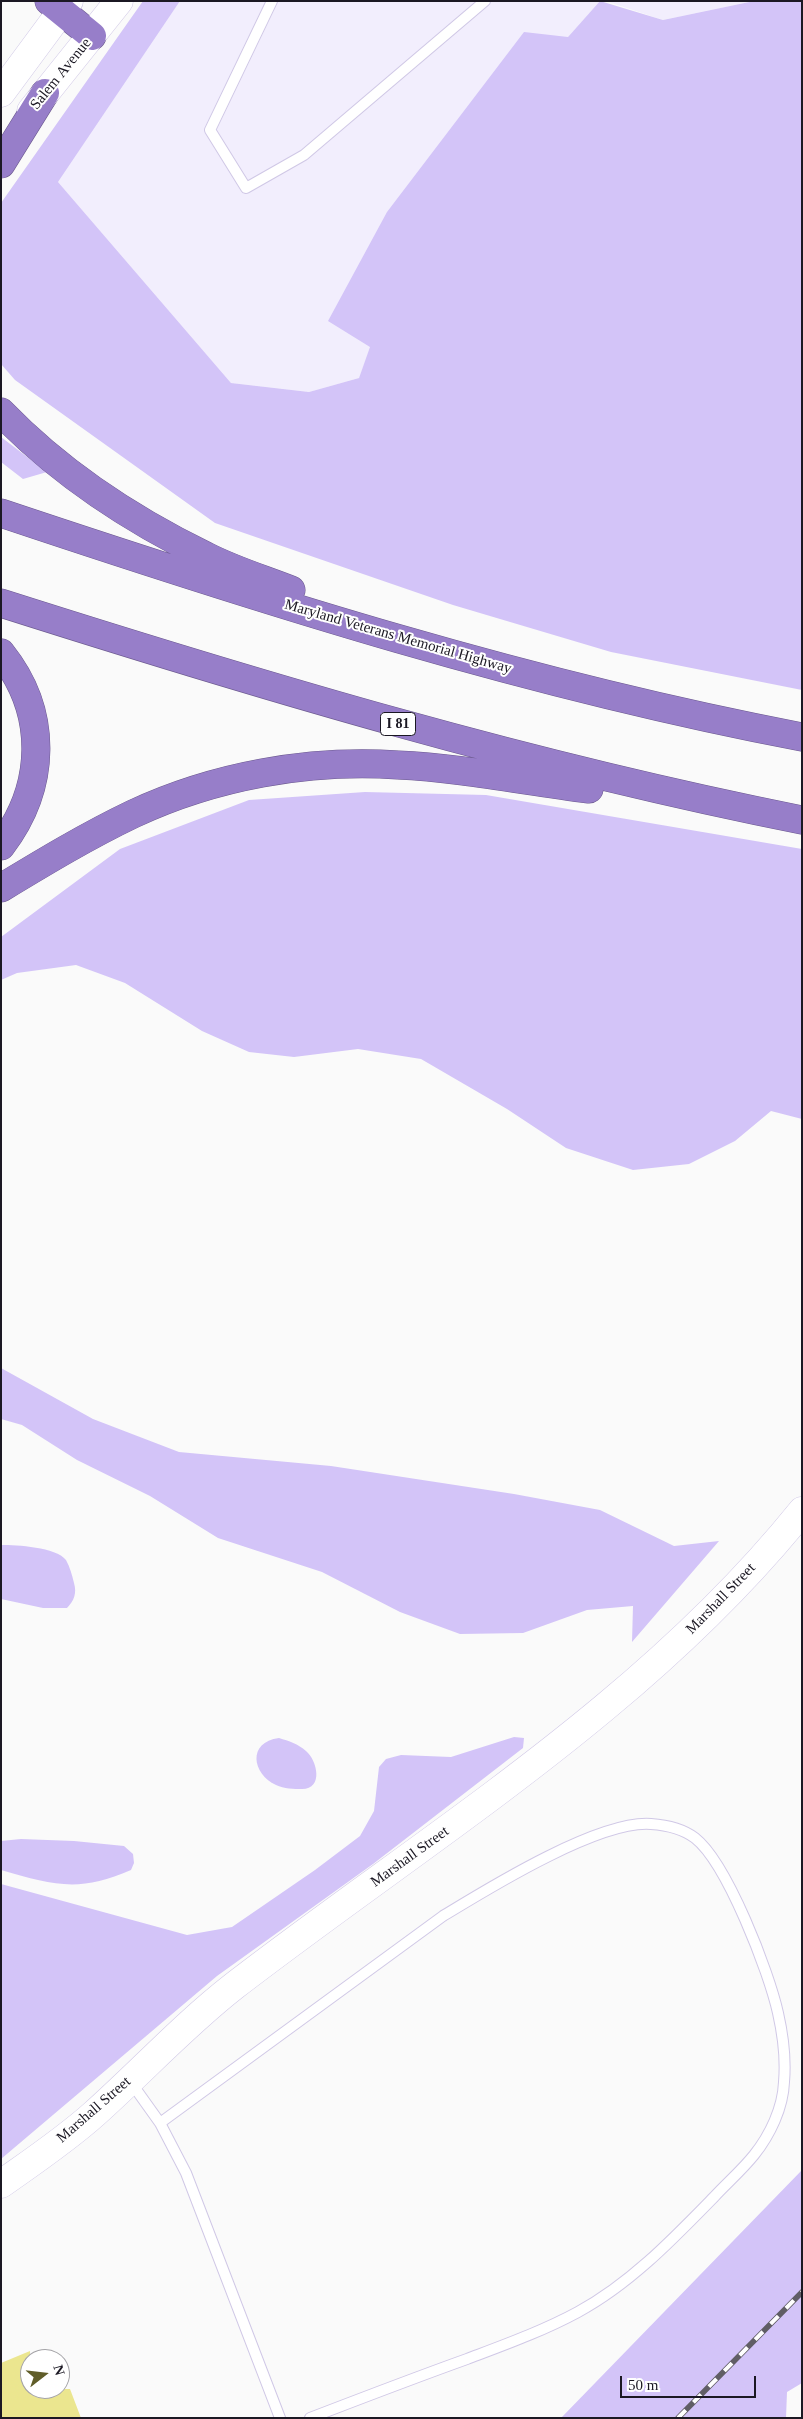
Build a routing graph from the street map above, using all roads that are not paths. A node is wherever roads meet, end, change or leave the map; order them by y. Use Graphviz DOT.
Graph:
graph roads {
  1 [pos="119,1"];
  2 [pos="272,1"];
  3 [pos="485,1"];
  4 [pos="60,4"];
  5 [pos="92,36"];
  6 [pos="1,93"];
  7 [pos="45,93"];
  8 [pos="1,147"];
  9 [pos="1,164"];
  10 [pos="1,412"];
  11 [pos="1,513"];
  12 [pos="1,603"];
  13 [pos="446,652"];
  14 [pos="1,654"];
  15 [pos="802,737"];
  16 [pos="740,807"];
  17 [pos="802,820"];
  18 [pos="1,846"];
  19 [pos="1,888"];
  20 [pos="794,1525"];
  21 [pos="129,2080"];
  22 [pos="160,2123"];
  23 [pos="1,2184"];
  24 [pos="280,2418"];
  25 [pos="310,2418"];
  1 -- 5 [label="main road, Salem Avenue"];
  2 -- 3 [label="lane"];
  4 -- 5 [label="highway"];
  4 -- 6 [label="main road"];
  5 -- 7 [label="main road, Salem Avenue"];
  7 -- 8 [label="main road, Salem Avenue"];
  7 -- 9 [label="highway"];
  10 -- 13 [label="highway"];
  11 -- 13 [label="highway, Maryland Veterans Memorial Highway"];
  12 -- 16 [label="highway, I 81"];
  13 -- 15 [label="highway, Maryland Veterans Memorial Highway"];
  14 -- 18 [label="highway"];
  16 -- 17 [label="highway, I 81"];
  16 -- 19 [label="highway"];
  20 -- 21 [label="main road, Marshall Street"];
  21 -- 22 [label="lane"];
  21 -- 23 [label="main road, Marshall Street"];
  22 -- 24 [label="lane"];
  22 -- 25 [label="lane"];
}
